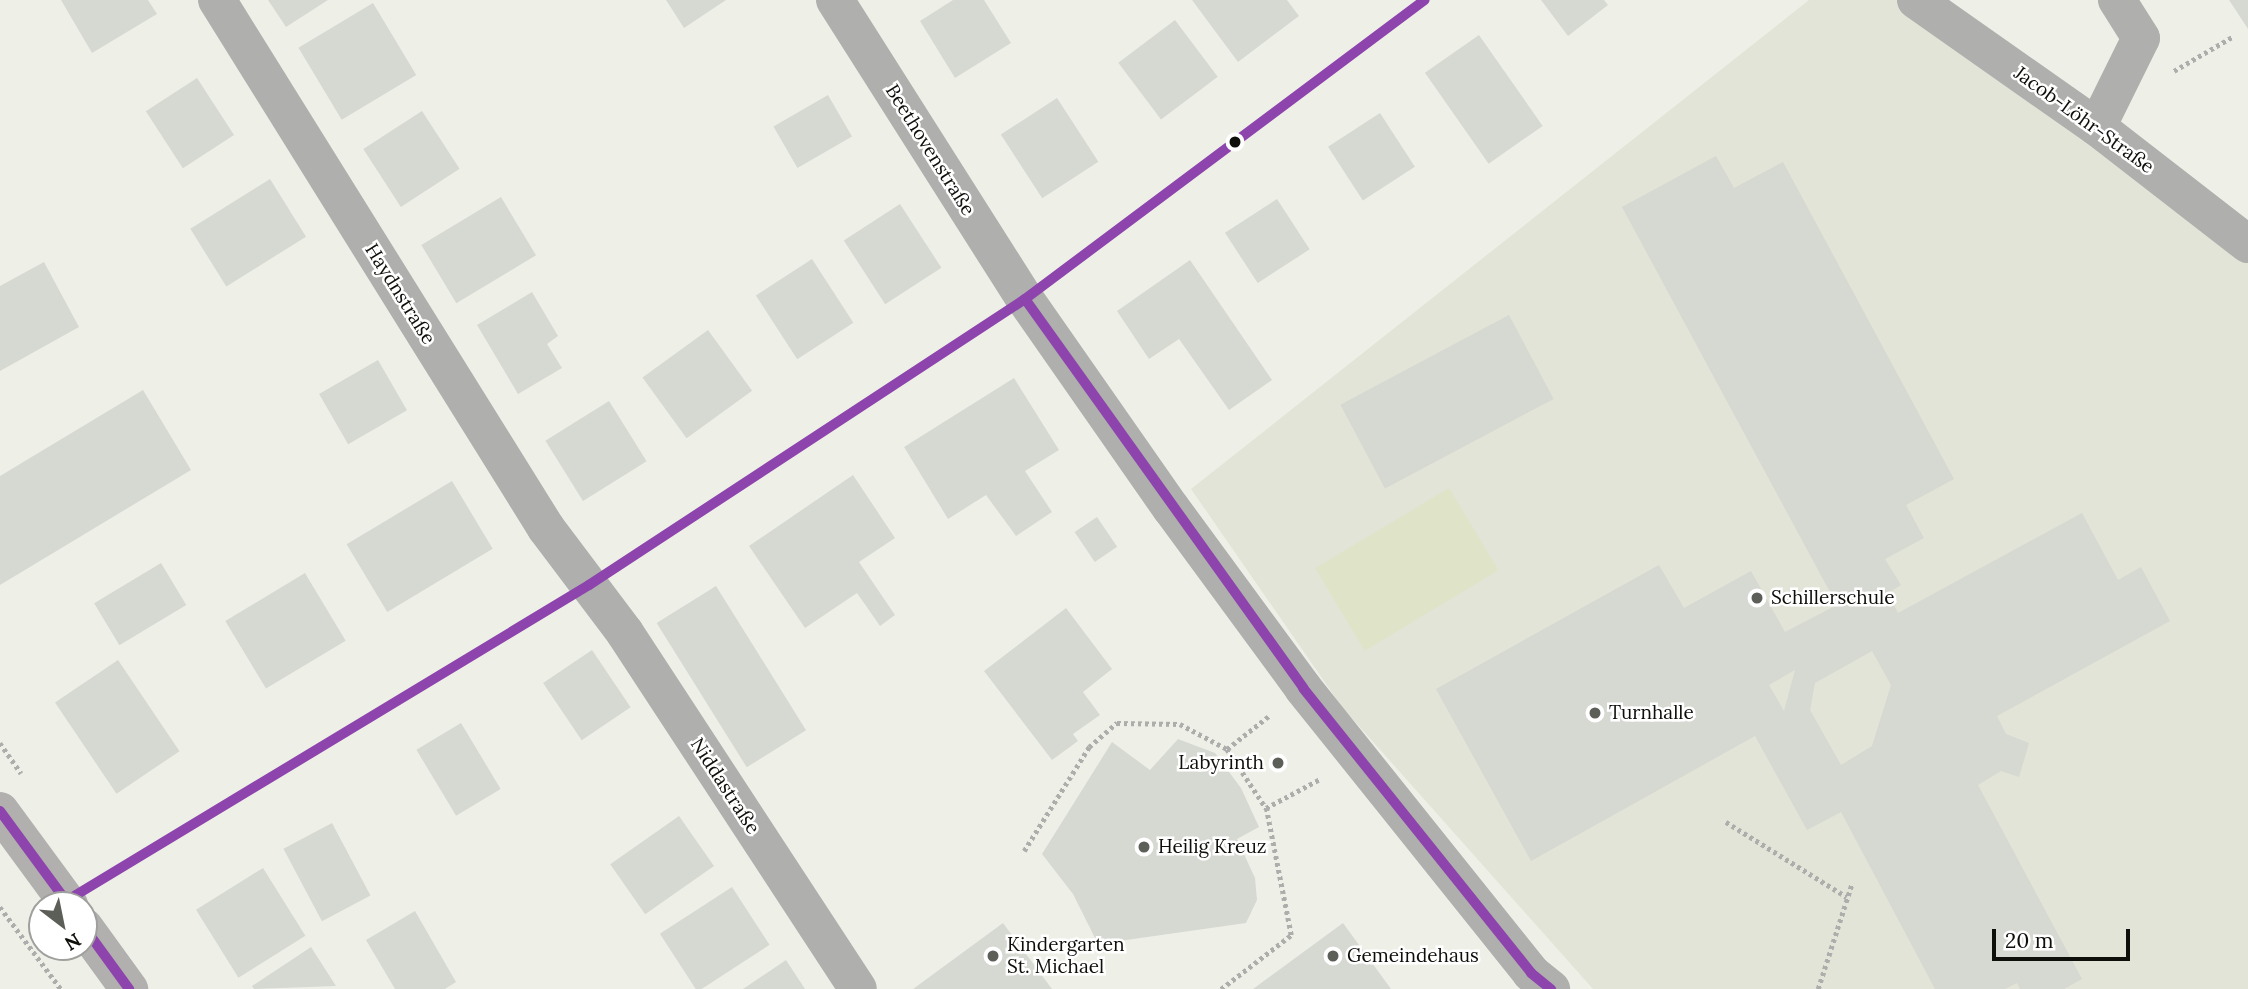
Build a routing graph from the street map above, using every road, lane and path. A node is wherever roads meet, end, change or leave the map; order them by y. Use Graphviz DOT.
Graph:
graph roads {
  1 [pos="217,0"];
  2 [pos="835,0"];
  3 [pos="1916,0"];
  4 [pos="2117,0"];
  5 [pos="2097,127"];
  6 [pos="2248,244"];
  7 [pos="589,585"];
  8 [pos="1303,688"];
  9 [pos="1227,749"];
  10 [pos="1361,757"];
  11 [pos="1266,808"];
  12 [pos="0,811"];
  13 [pos="1726,822"];
  14 [pos="1024,851"];
  15 [pos="1852,883"];
  16 [pos="59,891"];
  17 [pos="1847,897"];
  18 [pos="0,907"];
  19 [pos="98,946"];
  20 [pos="1531,984"];
  21 [pos="61,989"];
  22 [pos="129,989"];
  23 [pos="858,989"];
  24 [pos="1221,989"];
  25 [pos="1818,989"];
  1 -- 7 [label="street, Haydnstraße"];
  2 -- 8 [label="street, Beethovenstraße"];
  3 -- 5 [label="street, Jacob-Löhr-Straße"];
  4 -- 5 [label="street"];
  5 -- 6 [label="street, Jacob-Löhr-Straße"];
  7 -- 23 [label="street, Niddastraße"];
  8 -- 9 [label="path"];
  8 -- 10 [label="street, Beethovenstraße"];
  9 -- 11 [label="path"];
  9 -- 14 [label="path"];
  10 -- 11 [label="path"];
  10 -- 20 [label="street, Beethovenstraße"];
  11 -- 24 [label="path"];
  12 -- 16 [label="main road"];
  13 -- 17 [label="path"];
  15 -- 17 [label="path"];
  17 -- 25 [label="path"];
  18 -- 21 [label="path"];
  19 -- 22 [label="main road"];
}
